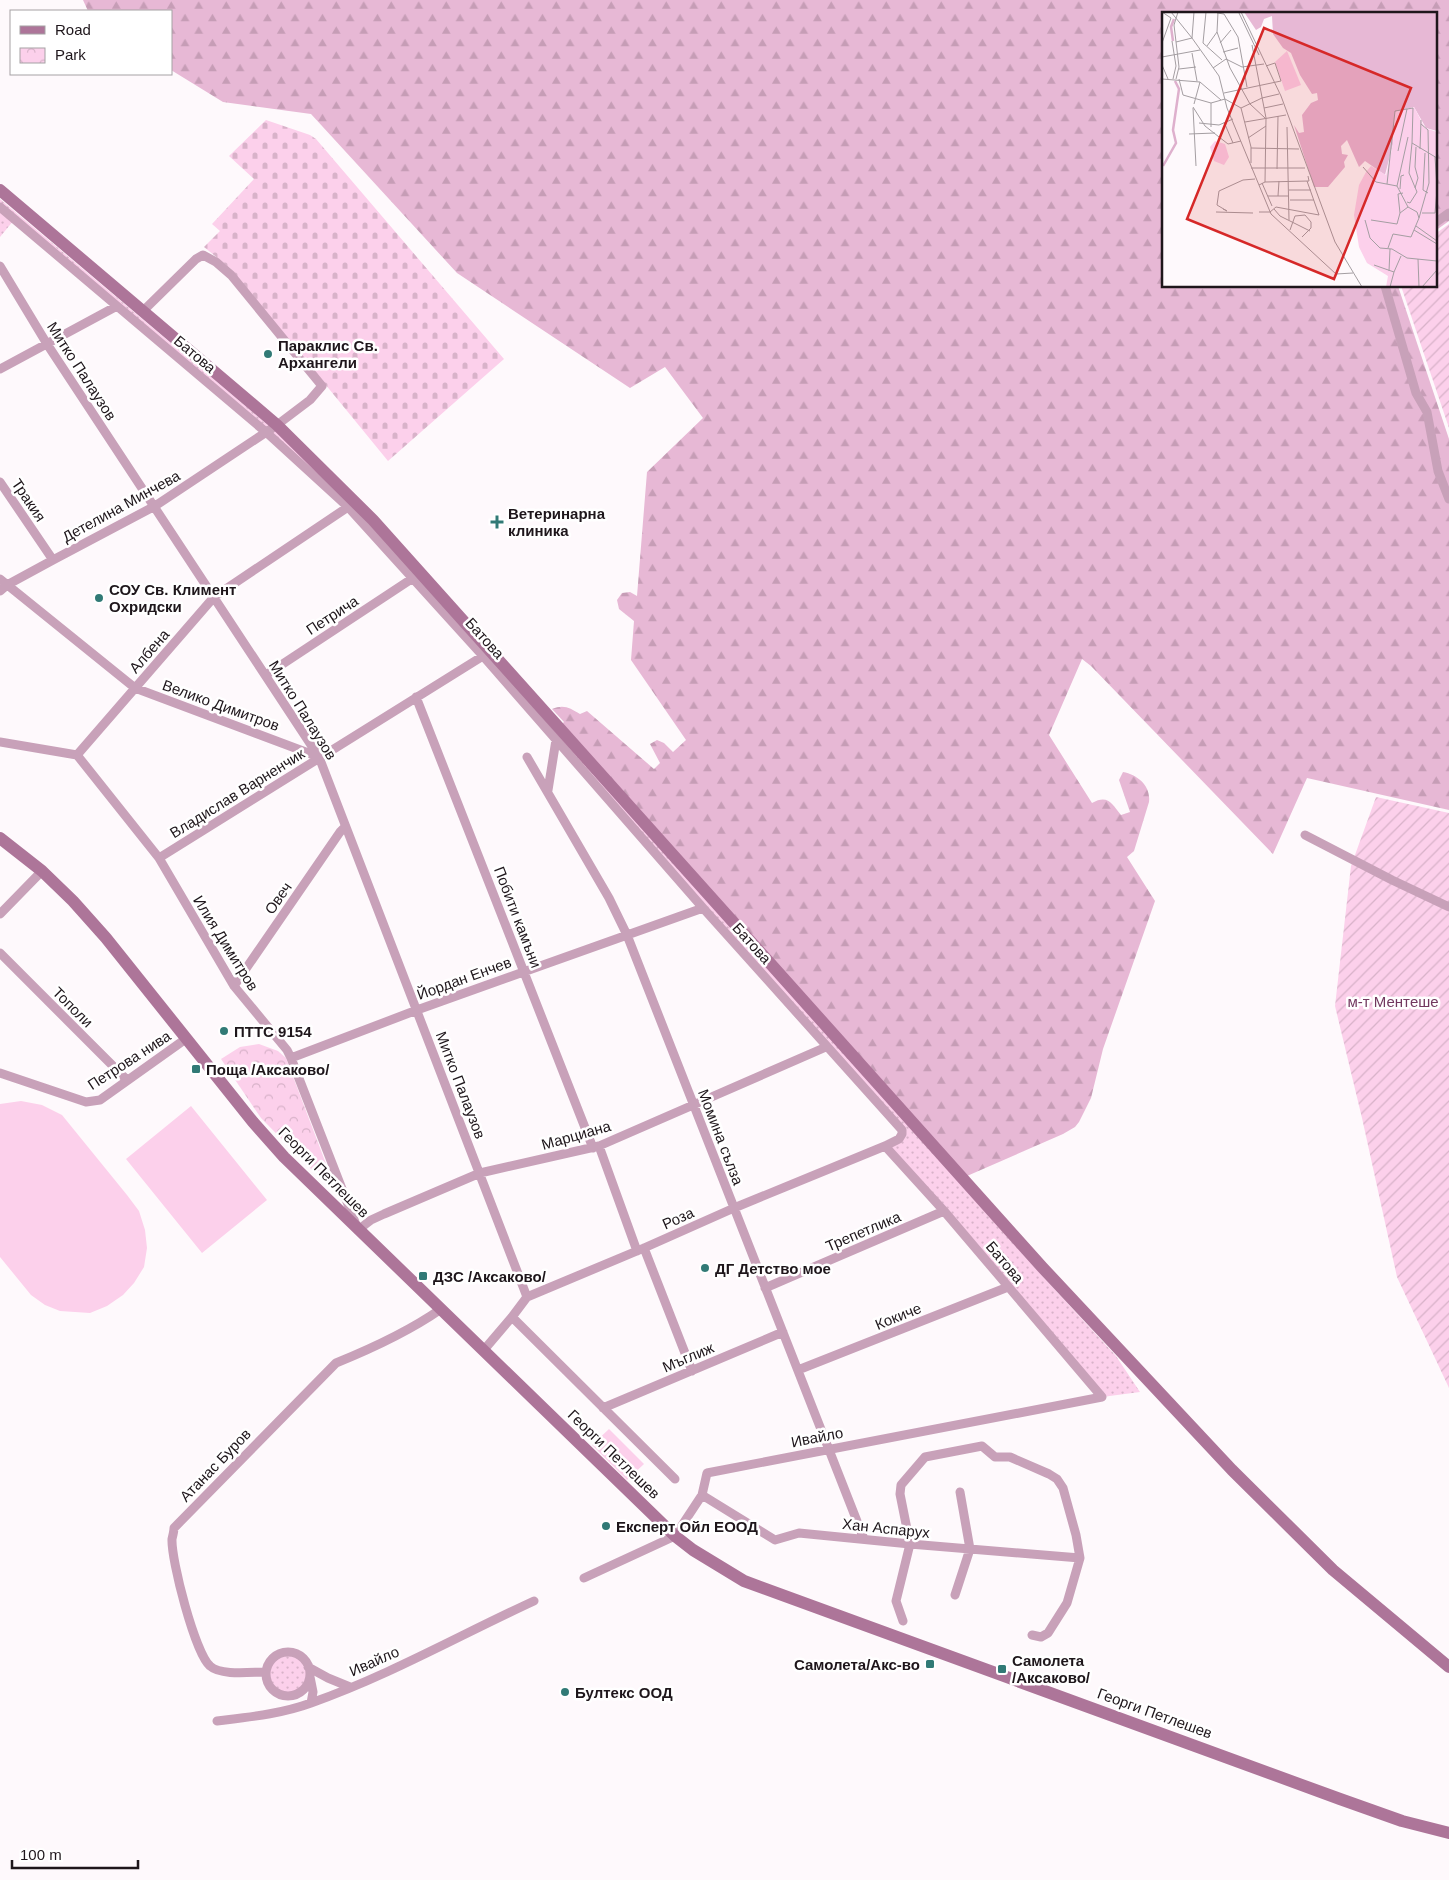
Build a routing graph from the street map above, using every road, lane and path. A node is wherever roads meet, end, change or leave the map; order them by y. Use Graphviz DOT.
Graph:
graph roads {
  1 [pos="0,190"];
  2 [pos="0,207"];
  3 [pos="1449,213"];
  4 [pos="1436,222"];
  5 [pos="0,266"];
  6 [pos="1386,288"];
  7 [pos="117,306"];
  8 [pos="143,311"];
  9 [pos="47,344"];
  10 [pos="0,369"];
  11 [pos="272,429"];
  12 [pos="0,482"];
  13 [pos="1449,499"];
  14 [pos="156,506"];
  15 [pos="348,507"];
  16 [pos="53,560"];
  17 [pos="413,578"];
  18 [pos="2,585"];
  19 [pos="214,597"];
  20 [pos="483,656"];
  21 [pos="266,675"];
  22 [pos="135,688"];
  23 [pos="416,697"];
  24 [pos="556,740"];
  25 [pos="0,742"];
  26 [pos="77,755"];
  27 [pos="319,757"];
  28 [pos="527,757"];
  29 [pos="548,790"];
  30 [pos="346,827"];
  31 [pos="1305,835"];
  32 [pos="0,838"];
  33 [pos="159,858"];
  34 [pos="42,871"];
  35 [pos="1449,907"];
  36 [pos="703,908"];
  37 [pos="0,914"];
  38 [pos="627,935"];
  39 [pos="0,953"];
  40 [pos="524,971"];
  41 [pos="234,986"];
  42 [pos="417,1010"];
  43 [pos="187,1038"];
  44 [pos="826,1047"];
  45 [pos="291,1058"];
  46 [pos="0,1073"];
  47 [pos="127,1080"];
  48 [pos="694,1105"];
  49 [pos="902,1134"];
  50 [pos="885,1146"];
  51 [pos="596,1147"];
  52 [pos="480,1173"];
  53 [pos="734,1208"];
  54 [pos="944,1211"];
  55 [pos="358,1230"];
  56 [pos="641,1250"];
  57 [pos="1008,1287"];
  58 [pos="765,1288"];
  59 [pos="527,1298"];
  60 [pos="441,1309"];
  61 [pos="512,1317"];
  62 [pos="782,1332"];
  63 [pos="483,1351"];
  64 [pos="798,1370"];
  65 [pos="692,1371"];
  66 [pos="1102,1397"];
  67 [pos="603,1408"];
  68 [pos="829,1449"];
  69 [pos="675,1479"];
  70 [pos="960,1492"];
  71 [pos="702,1495"];
  72 [pos="676,1536"];
  73 [pos="864,1539"];
  74 [pos="910,1544"];
  75 [pos="970,1549"];
  76 [pos="1080,1558"];
  77 [pos="584,1578"];
  78 [pos="955,1595"];
  79 [pos="534,1601"];
  80 [pos="903,1621"];
  81 [pos="1032,1635"];
  82 [pos="1449,1667"];
  83 [pos="309,1671"];
  84 [pos="266,1672"];
  85 [pos="350,1687"];
  86 [pos="271,1688"];
  87 [pos="311,1703"];
  88 [pos="280,1712"];
  89 [pos="217,1721"];
  90 [pos="1449,1833"];
  1 -- 8 [label="main road"];
  2 -- 7 [label="street, Батова"];
  3 -- 4 [label="street"];
  5 -- 9 [label="street, Митко Палаузов"];
  6 -- 13 [label="street"];
  7 -- 9 [label="street"];
  7 -- 11 [label="street, Батова"];
  8 -- 11 [label="main road"];
  8 -- 11 [label="street, Детелина Минчева"];
  9 -- 10 [label="street"];
  9 -- 14 [label="street, Митко Палаузов"];
  11 -- 14 [label="street, Детелина Минчева"];
  11 -- 15 [label="street, Батова"];
  11 -- 82 [label="main road"];
  12 -- 16 [label="street, Тракия"];
  14 -- 16 [label="street, Детелина Минчева"];
  14 -- 19 [label="street, Митко Палаузов"];
  15 -- 17 [label="street, Батова"];
  15 -- 19 [label="street, Албена"];
  16 -- 18 [label="street, Детелина Минчева"];
  17 -- 20 [label="street, Батова"];
  17 -- 21 [label="street, Петрича"];
  18 -- 22 [label="street, Велико Димитров"];
  19 -- 21 [label="street, Митко Палаузов"];
  19 -- 22 [label="street, Албена"];
  20 -- 23 [label="street, Владислав Варненчик"];
  20 -- 24 [label="street, Батова"];
  21 -- 27 [label="street, Митко Палаузов"];
  22 -- 26 [label="street, Албена"];
  22 -- 27 [label="street, Велико Димитров"];
  23 -- 27 [label="street, Владислав Варненчик"];
  23 -- 40 [label="street, Побити камъни"];
  24 -- 29 [label="street"];
  24 -- 36 [label="street, Батова"];
  25 -- 26 [label="street"];
  26 -- 33 [label="street, Илия Димитров"];
  27 -- 30 [label="street, Митко Палаузов"];
  27 -- 33 [label="street, Владислав Варненчик"];
  28 -- 29 [label="street, Момина сълза"];
  29 -- 38 [label="street, Момина сълза"];
  30 -- 41 [label="street, Овеч"];
  30 -- 42 [label="street, Митко Палаузов"];
  31 -- 35 [label="street"];
  32 -- 34 [label="main road, Георги Петлешев"];
  33 -- 41 [label="street, Илия Димитров"];
  34 -- 37 [label="street"];
  34 -- 43 [label="main road, Георги Петлешев"];
  36 -- 38 [label="street, Йордан Енчев"];
  36 -- 44 [label="street, Батова"];
  38 -- 40 [label="street, Йордан Енчев"];
  38 -- 48 [label="street, Момина сълза"];
  39 -- 47 [label="street, Тополи"];
  40 -- 42 [label="street, Йордан Енчев"];
  40 -- 51 [label="street, Побити камъни"];
  41 -- 45 [label="street, Илия Димитров"];
  42 -- 45 [label="street, Йордан Енчев"];
  42 -- 52 [label="street, Митко Палаузов"];
  43 -- 47 [label="street, Петрова нива"];
  43 -- 55 [label="main road, Георги Петлешев"];
  44 -- 48 [label="street, Марциана"];
  44 -- 49 [label="street, Батова"];
  45 -- 55 [label="street, Илия Димитров"];
  46 -- 47 [label="street, Петрова нива"];
  48 -- 51 [label="street, Марциана"];
  48 -- 53 [label="street, Момина сълза"];
  49 -- 50 [label="street, Роза"];
  50 -- 53 [label="street, Роза"];
  50 -- 54 [label="street, Батова"];
  51 -- 52 [label="street, Марциана"];
  51 -- 56 [label="street, Побити камъни"];
  52 -- 55 [label="street, Марциана"];
  52 -- 59 [label="street, Митко Палаузов"];
  53 -- 56 [label="street, Роза"];
  53 -- 58 [label="street, Момина сълза"];
  54 -- 57 [label="street, Батова"];
  54 -- 58 [label="street, Трепетлика"];
  55 -- 60 [label="main road, Георги Петлешев"];
  56 -- 59 [label="street, Роза"];
  56 -- 65 [label="street, Побити камъни"];
  57 -- 64 [label="street, Кокиче"];
  57 -- 66 [label="street, Батова"];
  58 -- 62 [label="street, Момина сълза"];
  59 -- 61 [label="street, Роза"];
  60 -- 63 [label="main road, Георги Петлешев"];
  60 -- 84 [label="street, Атанас Буров"];
  61 -- 63 [label="street, Роза"];
  61 -- 67 [label="street"];
  62 -- 64 [label="street, Момина сълза"];
  62 -- 65 [label="street, Мъглиж"];
  63 -- 72 [label="main road, Георги Петлешев"];
  64 -- 68 [label="street, Момина сълза"];
  65 -- 67 [label="street, Мъглиж"];
  66 -- 68 [label="street, Ивайло"];
  67 -- 69 [label="street"];
  68 -- 71 [label="street, Ивайло"];
  68 -- 73 [label="street, Момина сълза"];
  70 -- 75 [label="street"];
  71 -- 72 [label="street, Ивайло"];
  71 -- 73 [label="street, Хан Аспарух"];
  72 -- 77 [label="street"];
  72 -- 90 [label="main road, Георги Петлешев"];
  73 -- 74 [label="street, Хан Аспарух"];
  74 -- 75 [label="street, Хан Аспарух"];
  74 -- 76 [label="street"];
  74 -- 80 [label="street"];
  75 -- 76 [label="street, Хан Аспарух"];
  75 -- 78 [label="street"];
  76 -- 81 [label="street"];
  79 -- 85 [label="street, Ивайло"];
  83 -- 84 [label="street"];
  83 -- 85 [label="street"];
  83 -- 86 [label="street"];
  83 -- 87 [label="street"];
  84 -- 86 [label="street"];
  85 -- 87 [label="street, Ивайло"];
  86 -- 88 [label="street"];
  87 -- 88 [label="street, Ивайло"];
  88 -- 89 [label="street, Ивайло"];
}
